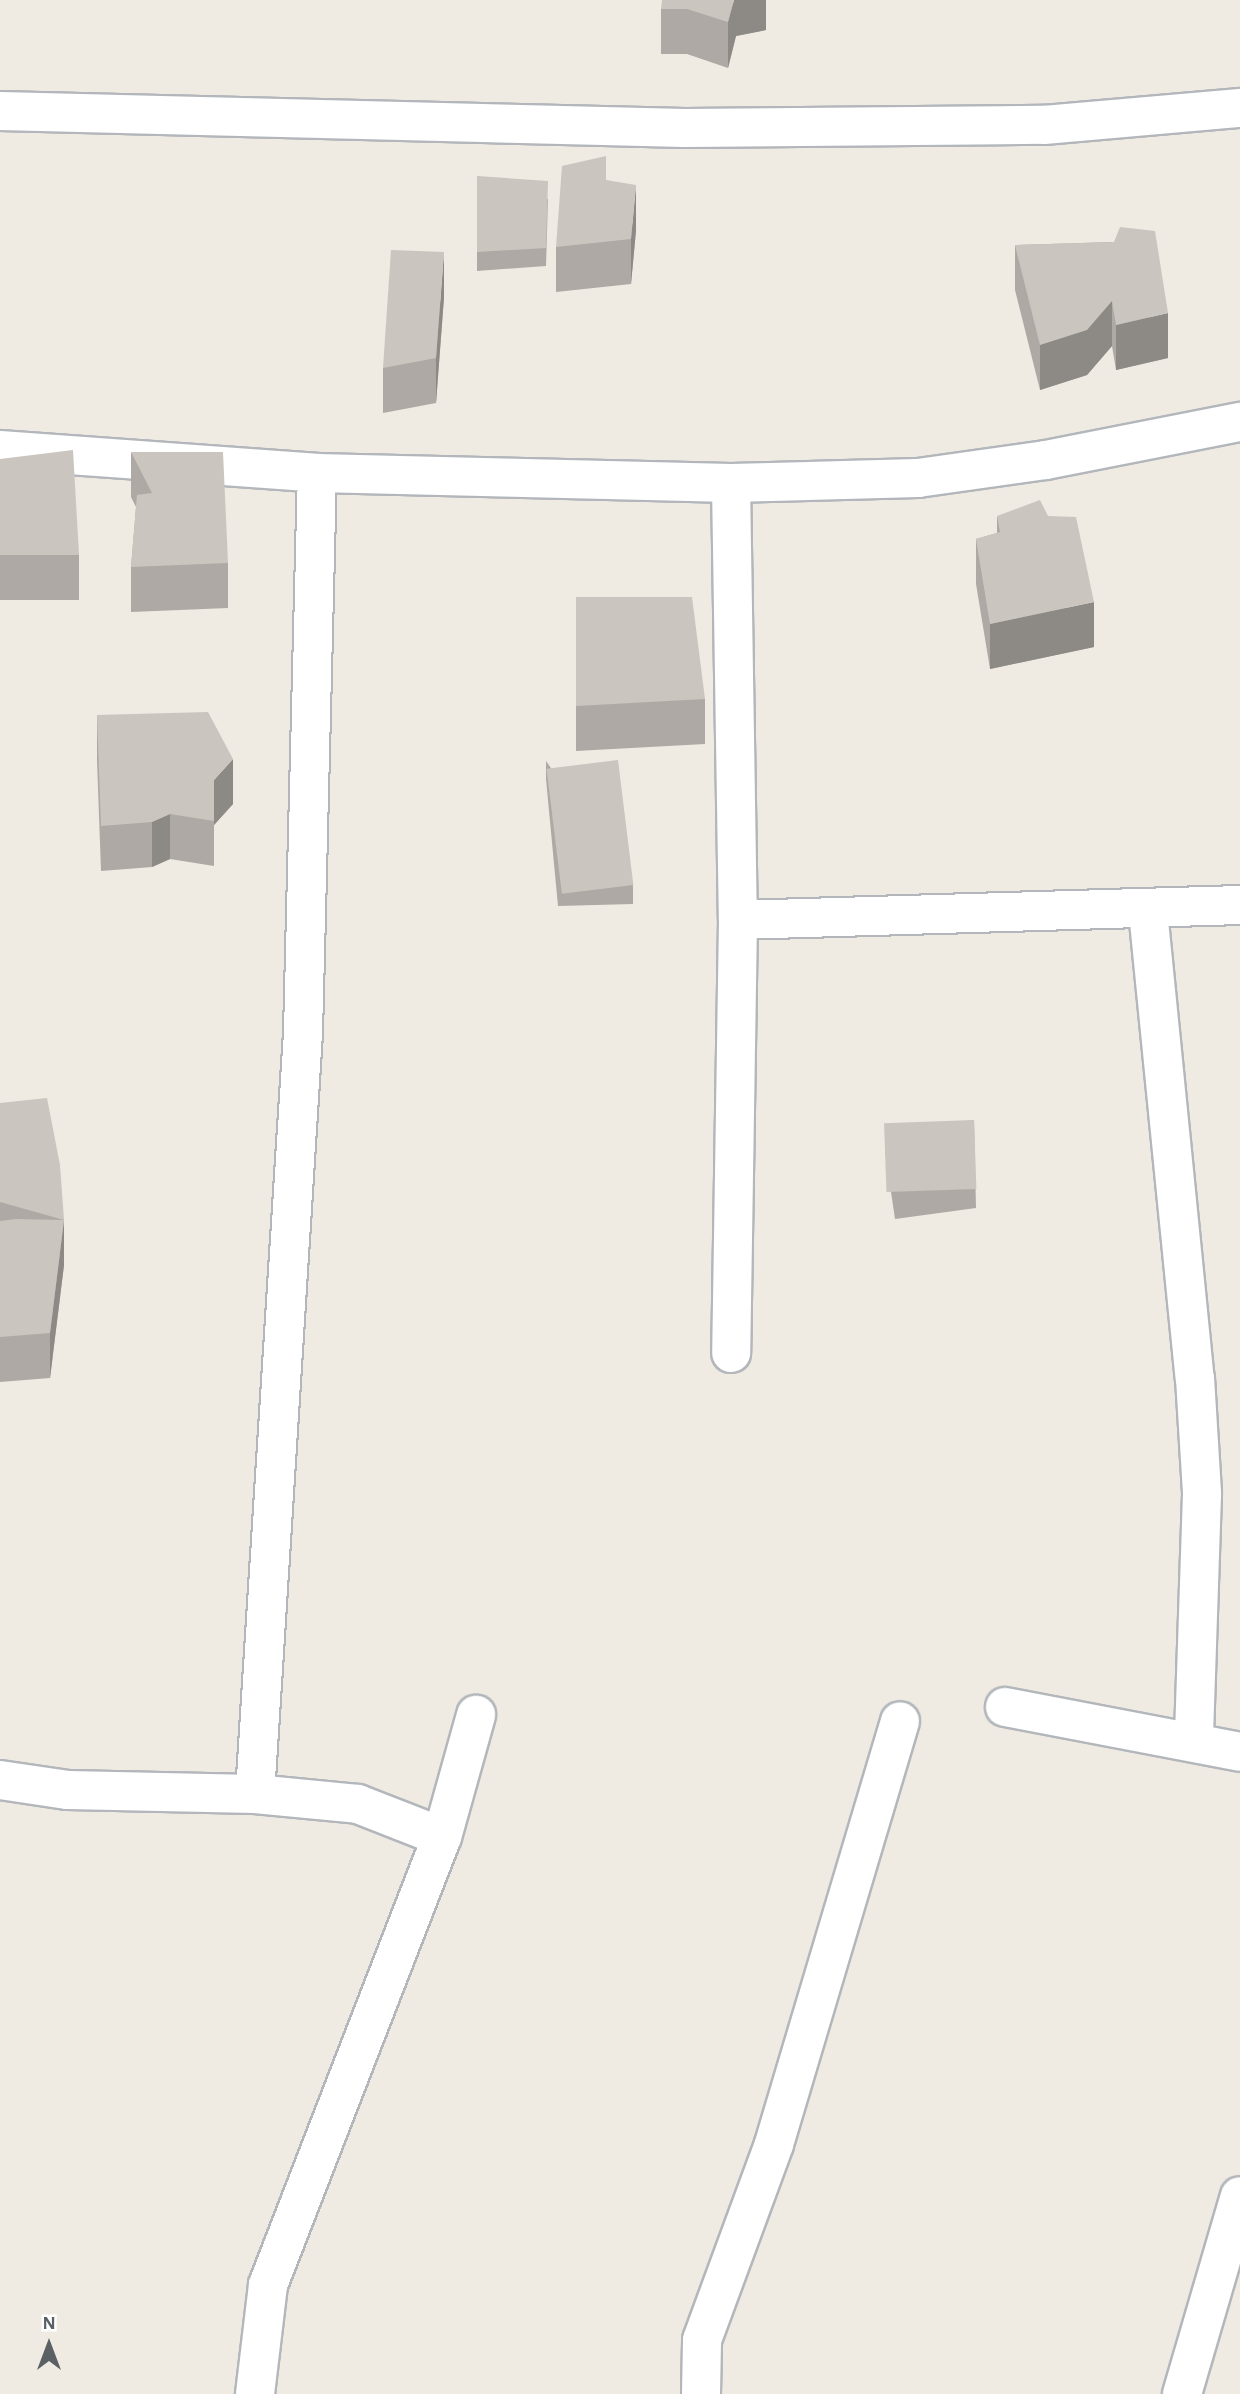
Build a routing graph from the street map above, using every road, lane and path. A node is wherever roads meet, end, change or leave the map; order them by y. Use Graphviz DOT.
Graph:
graph roads {
  1 [pos="1240,108"];
  2 [pos="0,111"];
  3 [pos="1240,422"];
  4 [pos="0,450"];
  5 [pos="317,473"];
  6 [pos="731,483"];
  7 [pos="1240,905"];
  8 [pos="1149,911"];
  9 [pos="738,920"];
  10 [pos="731,1353"];
  11 [pos="1005,1707"];
  12 [pos="476,1715"];
  13 [pos="900,1721"];
  14 [pos="1194,1740"];
  15 [pos="1240,1752"];
  16 [pos="0,1780"];
  17 [pos="255,1794"];
  18 [pos="442,1837"];
  19 [pos="1240,2196"];
  20 [pos="255,2394"];
  21 [pos="701,2394"];
  22 [pos="1182,2394"];
  1 -- 2 [label="street"];
  3 -- 6 [label="street"];
  4 -- 5 [label="street"];
  5 -- 6 [label="street"];
  5 -- 17 [label="street"];
  6 -- 9 [label="street"];
  7 -- 8 [label="street"];
  8 -- 9 [label="street"];
  8 -- 14 [label="street"];
  9 -- 10 [label="street"];
  11 -- 14 [label="street"];
  12 -- 18 [label="street"];
  13 -- 21 [label="street"];
  14 -- 15 [label="street"];
  16 -- 17 [label="street"];
  17 -- 18 [label="street"];
  18 -- 20 [label="street"];
  19 -- 22 [label="street"];
}
